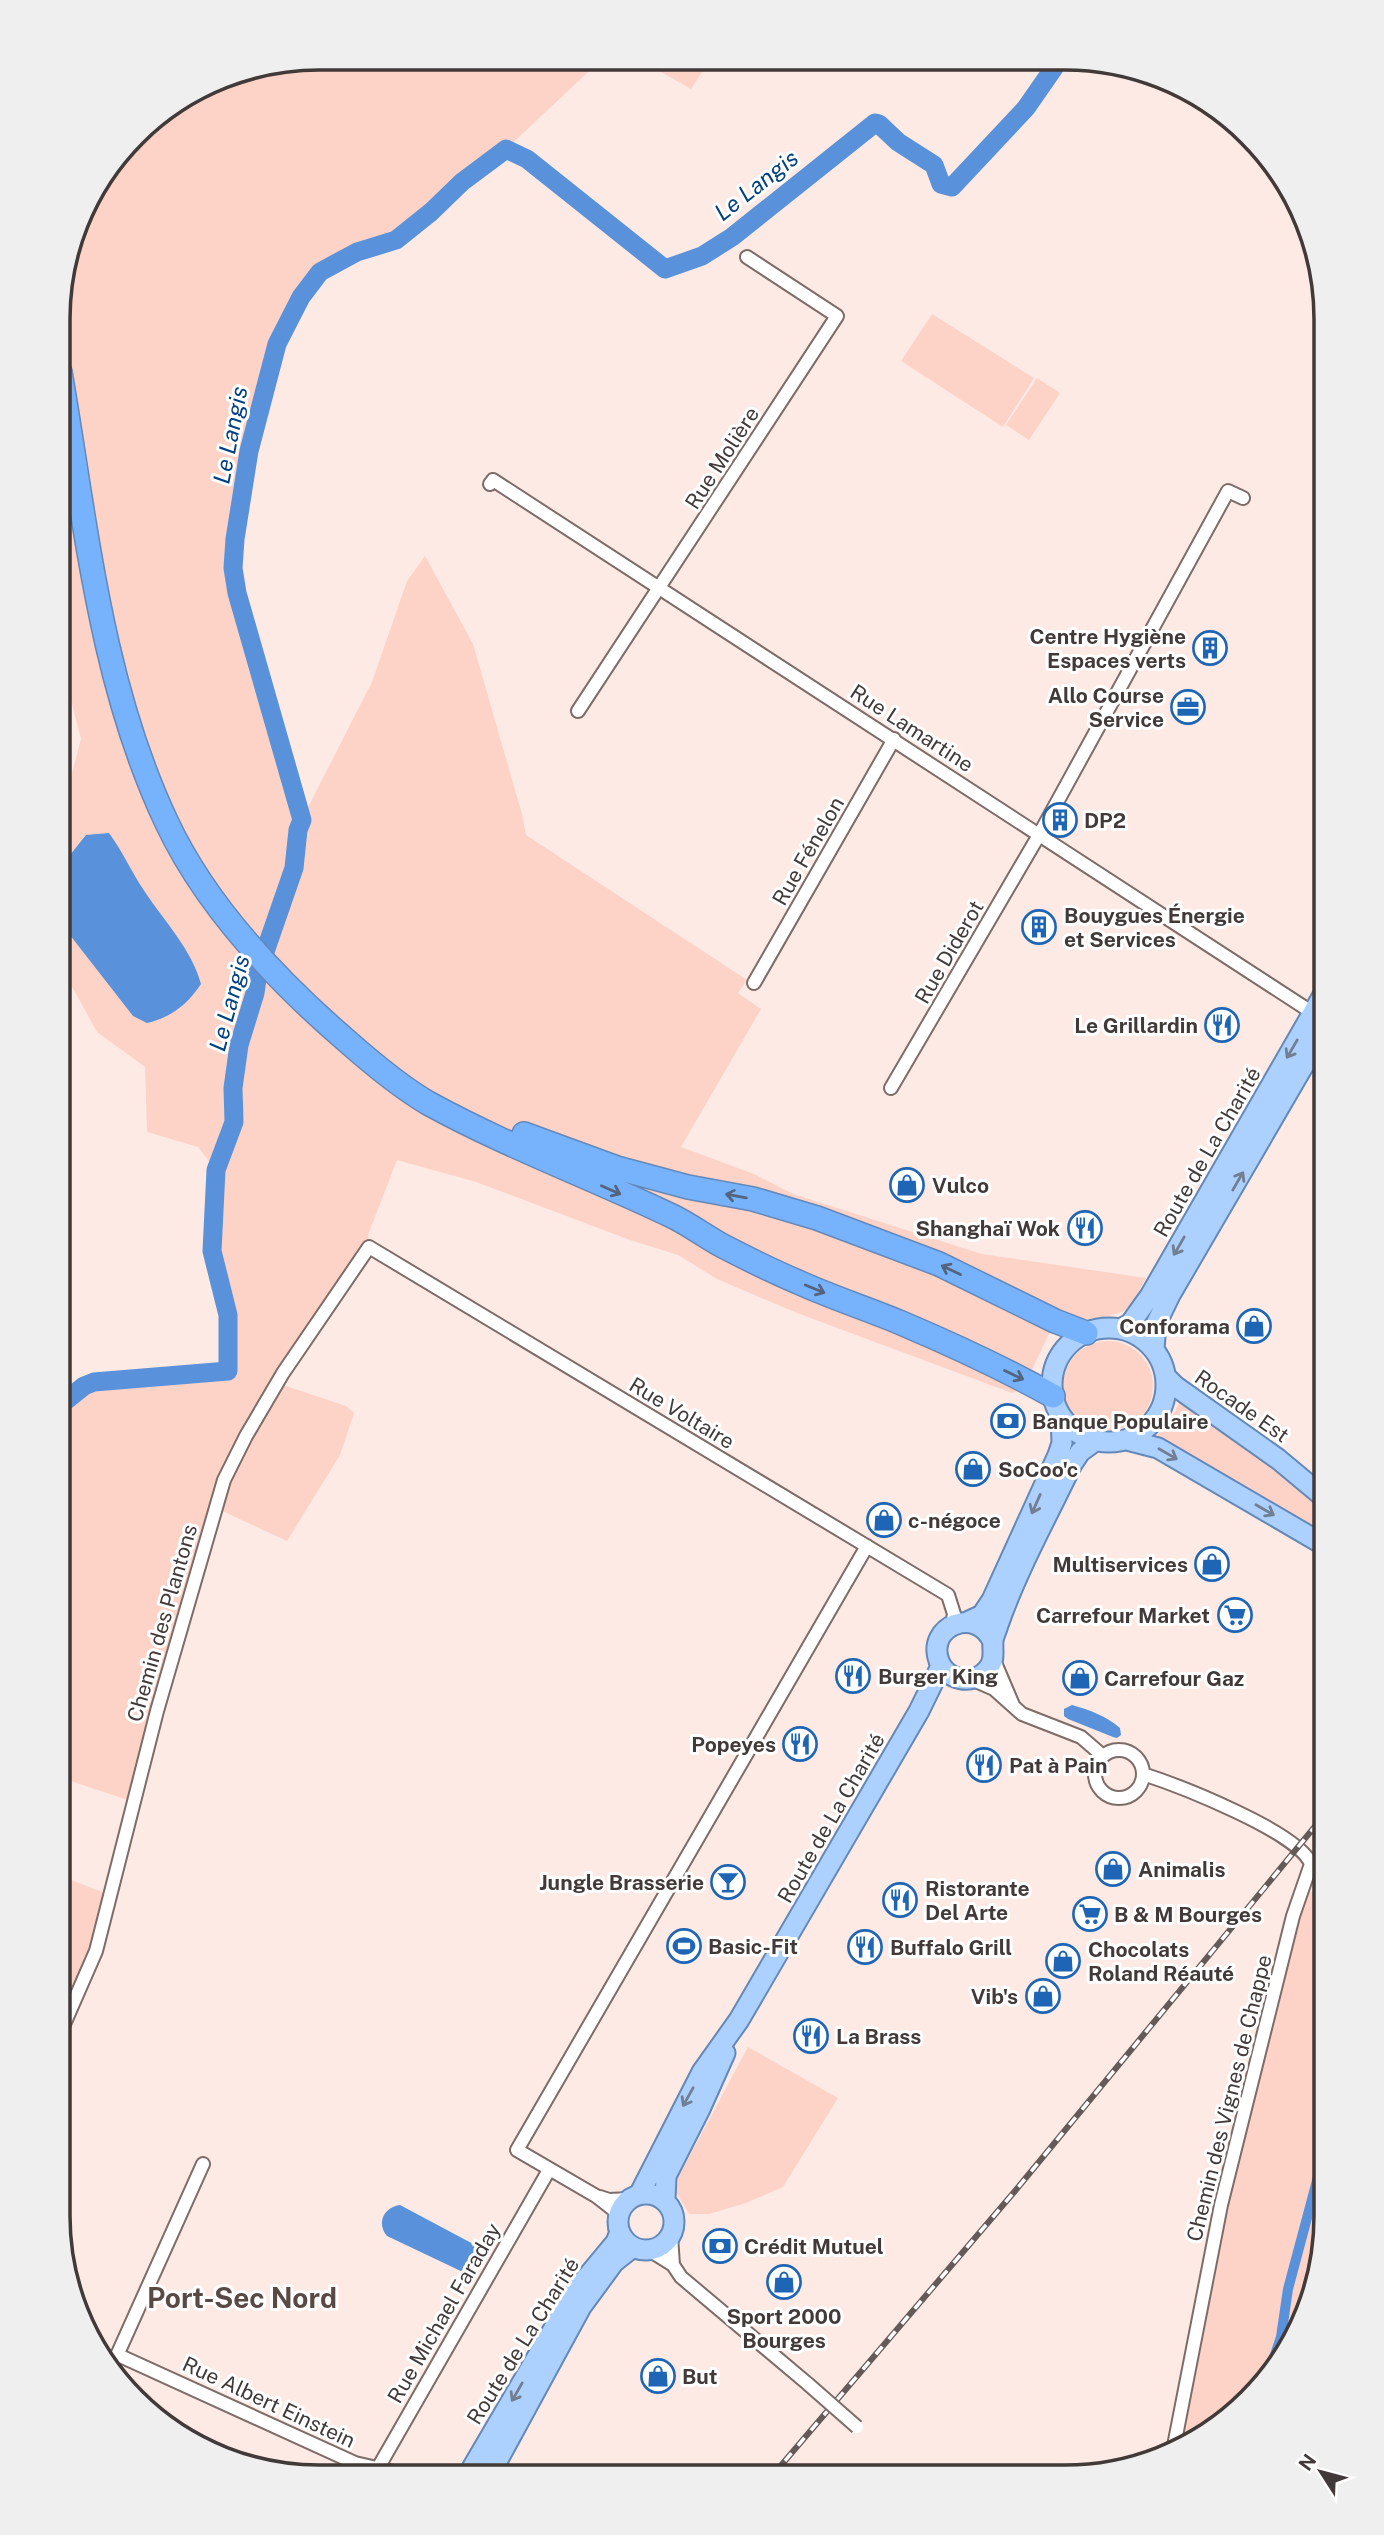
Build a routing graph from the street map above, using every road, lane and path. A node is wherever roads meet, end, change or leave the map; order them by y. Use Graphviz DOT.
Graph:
graph roads {
  1 [pos="747,257"];
  2 [pos="70,431"];
  3 [pos="70,463"];
  4 [pos="490,484"];
  5 [pos="1243,498"];
  6 [pos="84,514"];
  7 [pos="660,588"];
  8 [pos="578,711"];
  9 [pos="894,739"];
  10 [pos="1039,835"];
  11 [pos="754,983"];
  12 [pos="1314,1017"];
  13 [pos="1314,1028"];
  14 [pos="1314,1029"];
  15 [pos="353,1047"];
  16 [pos="891,1088"];
  17 [pos="369,1247"];
  18 [pos="1120,1329"];
  19 [pos="1086,1333"];
  20 [pos="1154,1349"];
  21 [pos="1166,1377"];
  22 [pos="1057,1406"];
  23 [pos="1127,1440"];
  24 [pos="1094,1441"];
  25 [pos="1314,1489"];
  26 [pos="1314,1539"];
  27 [pos="867,1546"];
  28 [pos="960,1624"];
  29 [pos="993,1650"];
  30 [pos="956,1674"];
  31 [pos="1013,1706"];
  32 [pos="1103,1756"];
  33 [pos="1143,1774"];
  34 [pos="1314,1863"];
  35 [pos="1311,1864"];
  36 [pos="70,2011"];
  37 [pos="739,2020"];
  38 [pos="203,2164"];
  39 [pos="549,2170"];
  40 [pos="596,2196"];
  41 [pos="664,2200"];
  42 [pos="632,2223"];
  43 [pos="671,2236"];
  44 [pos="673,2266"];
  45 [pos="118,2355"];
  46 [pos="116,2360"];
  47 [pos="857,2427"];
  48 [pos="1175,2439"];
  49 [pos="360,2465"];
  50 [pos="380,2465"];
  51 [pos="474,2465"];
  52 [pos="495,2465"];
  1 -- 7 [label="street, Rue Molière"];
  2 -- 6 [label="highway"];
  3 -- 6 [label="highway"];
  4 -- 7 [label="street, Rue Lamartine"];
  5 -- 10 [label="street, Rue Diderot"];
  6 -- 15 [label="highway"];
  7 -- 8 [label="street, Rue Molière"];
  7 -- 9 [label="street, Rue Lamartine"];
  9 -- 10 [label="street, Rue Lamartine"];
  9 -- 11 [label="street, Rue Fénelon"];
  10 -- 12 [label="street, Rue Lamartine"];
  10 -- 16 [label="street, Rue Diderot"];
  13 -- 18 [label="main road, Route de La Charité, one-way"];
  20 -- 14 [label="main road, Route de La Charité, one-way"];
  19 -- 15 [label="highway, one-way"];
  15 -- 22 [label="highway, one-way"];
  17 -- 27 [label="street, Rue Voltaire"];
  17 -- 36 [label="street, Chemin des Plantons"];
  18 -- 19 [label="main road"];
  18 -- 20 [label="main road"];
  19 -- 22 [label="main road"];
  20 -- 21 [label="main road"];
  21 -- 23 [label="main road"];
  21 -- 25 [label="main road, Rocade Est"];
  22 -- 24 [label="main road"];
  22 -- 28 [label="main road, one-way"];
  23 -- 24 [label="main road"];
  23 -- 26 [label="main road, one-way"];
  24 -- 29 [label="main road"];
  27 -- 28 [label="street, Rue Voltaire"];
  27 -- 39 [label="street"];
  28 -- 29 [label="main road"];
  28 -- 30 [label="main road"];
  29 -- 30 [label="main road"];
  29 -- 31 [label="street"];
  30 -- 31 [label="street"];
  30 -- 37 [label="main road, Route de La Charité"];
  31 -- 32 [label="street"];
  32 -- 33 [label="street"];
  32 -- 33 [label="street"];
  33 -- 35 [label="street"];
  34 -- 35 [label="street"];
  35 -- 48 [label="street, Chemin des Vignes de Chappe"];
  37 -- 41 [label="main road, Route de La Charité"];
  37 -- 42 [label="main road, Route de La Charité, one-way"];
  38 -- 45 [label="street"];
  39 -- 40 [label="street"];
  39 -- 50 [label="street, Rue Michael Faraday"];
  40 -- 42 [label="street"];
  40 -- 42 [label="street"];
  41 -- 42 [label="main road"];
  41 -- 43 [label="main road"];
  42 -- 43 [label="main road"];
  42 -- 44 [label="street"];
  42 -- 51 [label="main road, Route de La Charité, one-way"];
  42 -- 52 [label="main road, Route de La Charité"];
  43 -- 44 [label="street"];
  44 -- 47 [label="street, bridge"];
  45 -- 46 [label="street"];
  45 -- 49 [label="street, Rue Albert Einstein"];
}
